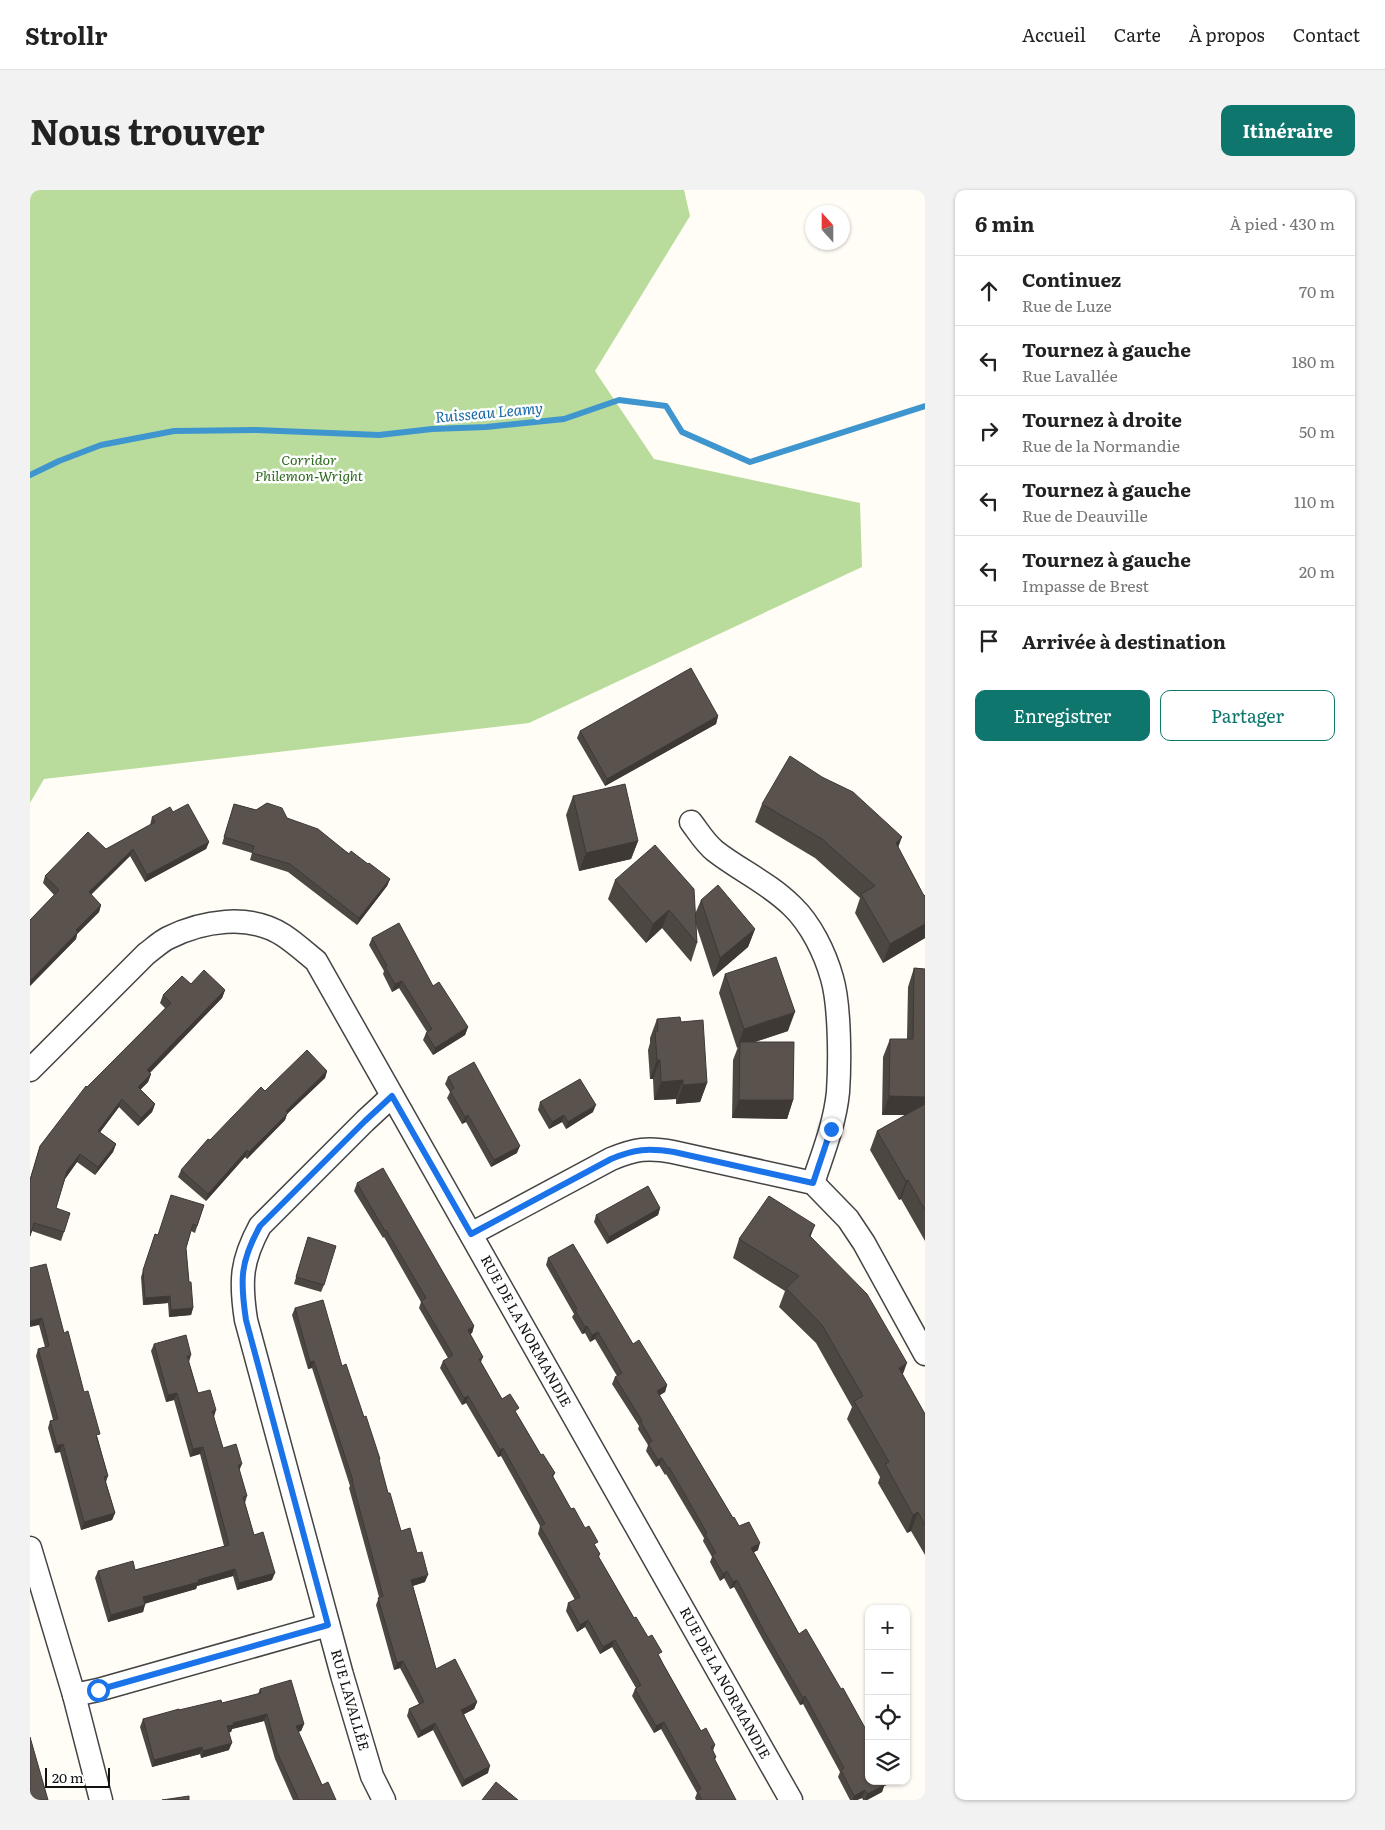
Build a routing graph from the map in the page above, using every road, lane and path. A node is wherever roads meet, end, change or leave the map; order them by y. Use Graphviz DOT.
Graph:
graph roads {
  1 [pos="690,822"];
  2 [pos="30,1070"];
  3 [pos="392,1096"];
  4 [pos="813,1183"];
  5 [pos="471,1234"];
  6 [pos="925,1354"];
  7 [pos="30,1548"];
  8 [pos="328,1625"];
  9 [pos="74,1694"];
  10 [pos="101,1800"];
  11 [pos="384,1800"];
  12 [pos="791,1800"];
  1 -- 4 [label="street"];
  2 -- 3 [label="street, RUE DE LA NORMANDIE"];
  3 -- 5 [label="street, RUE DE LA NORMANDIE"];
  3 -- 8 [label="street, RUE LAVALLÉE"];
  4 -- 5 [label="street"];
  4 -- 6 [label="street"];
  5 -- 12 [label="street, RUE DE LA NORMANDIE"];
  7 -- 9 [label="street"];
  8 -- 9 [label="street"];
  8 -- 11 [label="street, RUE LAVALLÉE"];
  9 -- 10 [label="street"];
}
